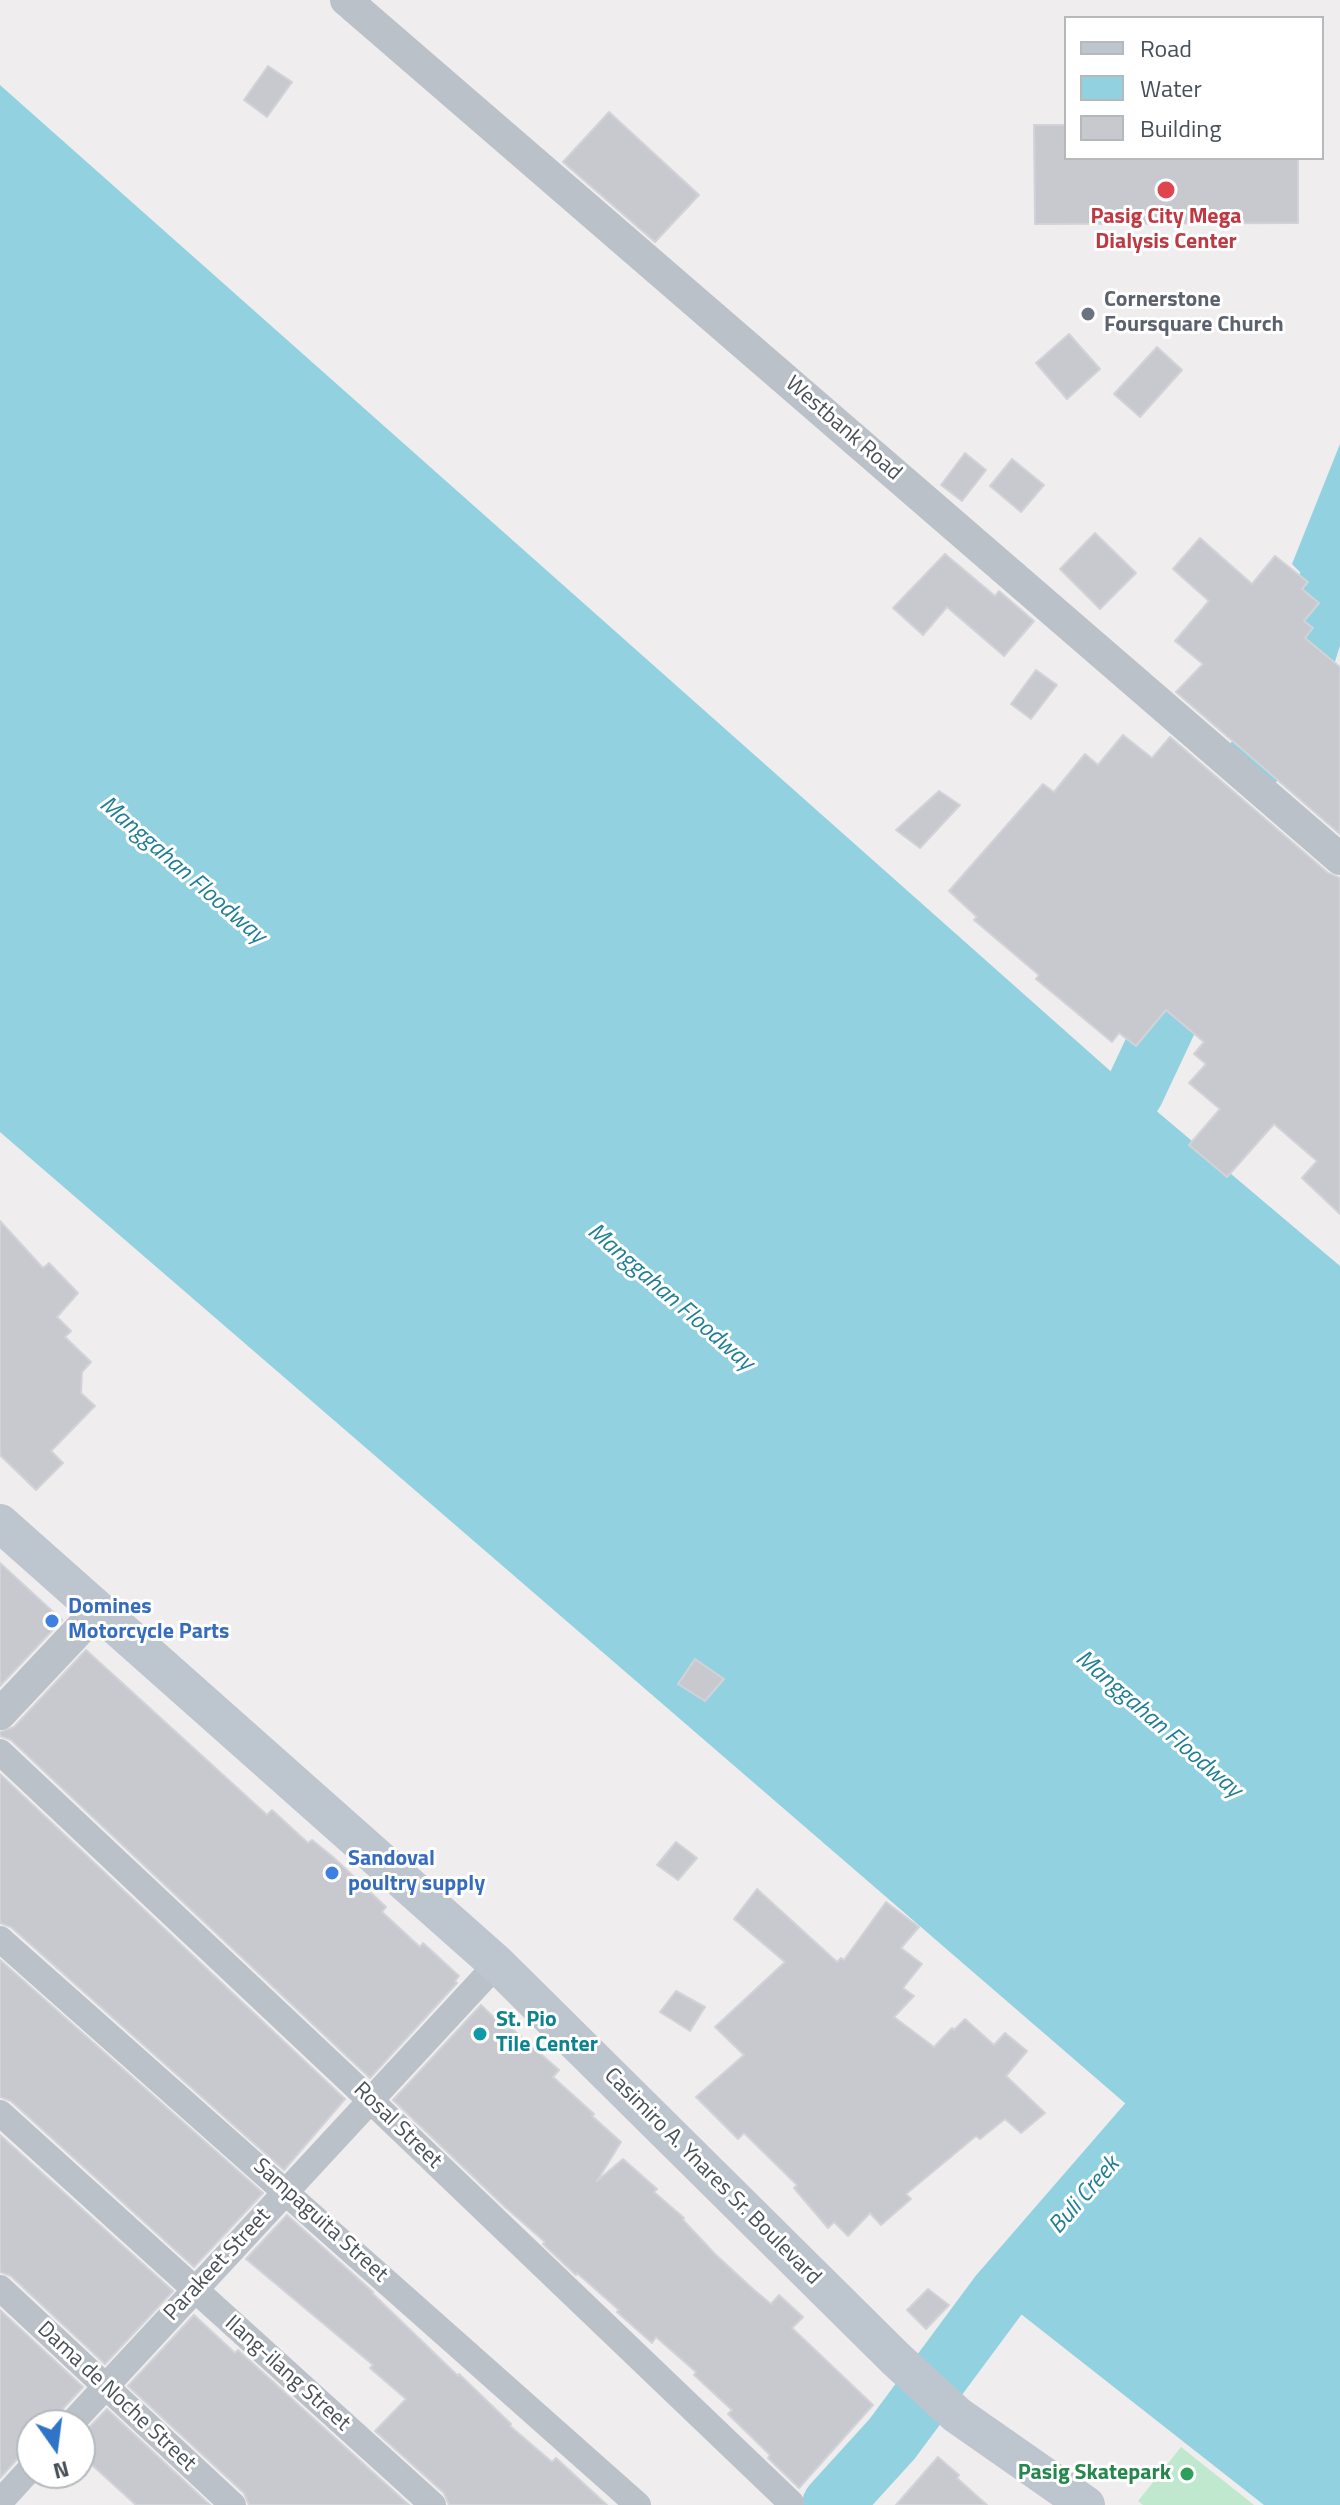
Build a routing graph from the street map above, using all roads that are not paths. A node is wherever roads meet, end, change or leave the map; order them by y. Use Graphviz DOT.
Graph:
graph roads {
  1 [pos="346,0"];
  2 [pos="1340,859"];
  3 [pos="0,1523"];
  4 [pos="98,1610"];
  5 [pos="0,1714"];
  6 [pos="0,1752"];
  7 [pos="0,1939"];
  8 [pos="497,1964"];
  9 [pos="370,2100"];
  10 [pos="0,2113"];
  11 [pos="286,2191"];
  12 [pos="0,2288"];
  13 [pos="194,2291"];
  14 [pos="105,2386"];
  15 [pos="84,2409"];
  16 [pos="16,2484"];
  17 [pos="0,2502"];
  18 [pos="791,2503"];
  19 [pos="233,2505"];
  20 [pos="433,2505"];
  21 [pos="638,2505"];
  22 [pos="1086,2505"];
  1 -- 2 [label="street, Westbank Road"];
  3 -- 4 [label="main road, Casimiro A. Ynares Sr. Boulevard"];
  4 -- 5 [label="street"];
  4 -- 8 [label="main road, Casimiro A. Ynares Sr. Boulevard"];
  6 -- 9 [label="street, Rosal Street"];
  7 -- 11 [label="street, Sampaguita Street"];
  8 -- 9 [label="street, Parakeet Street"];
  8 -- 22 [label="main road, Casimiro A. Ynares Sr. Boulevard"];
  9 -- 11 [label="street, Parakeet Street"];
  9 -- 18 [label="street, Rosal Street"];
  10 -- 13 [label="street, Ilang-ilang Street"];
  11 -- 13 [label="street, Parakeet Street"];
  11 -- 21 [label="street, Sampaguita Street"];
  12 -- 14 [label="street, Dama de Noche Street"];
  13 -- 14 [label="street, Parakeet Street"];
  13 -- 20 [label="street, Ilang-ilang Street"];
  14 -- 15 [label="street, Parakeet Street"];
  14 -- 19 [label="street, Dama de Noche Street"];
  16 -- 17 [label="street"];
}
